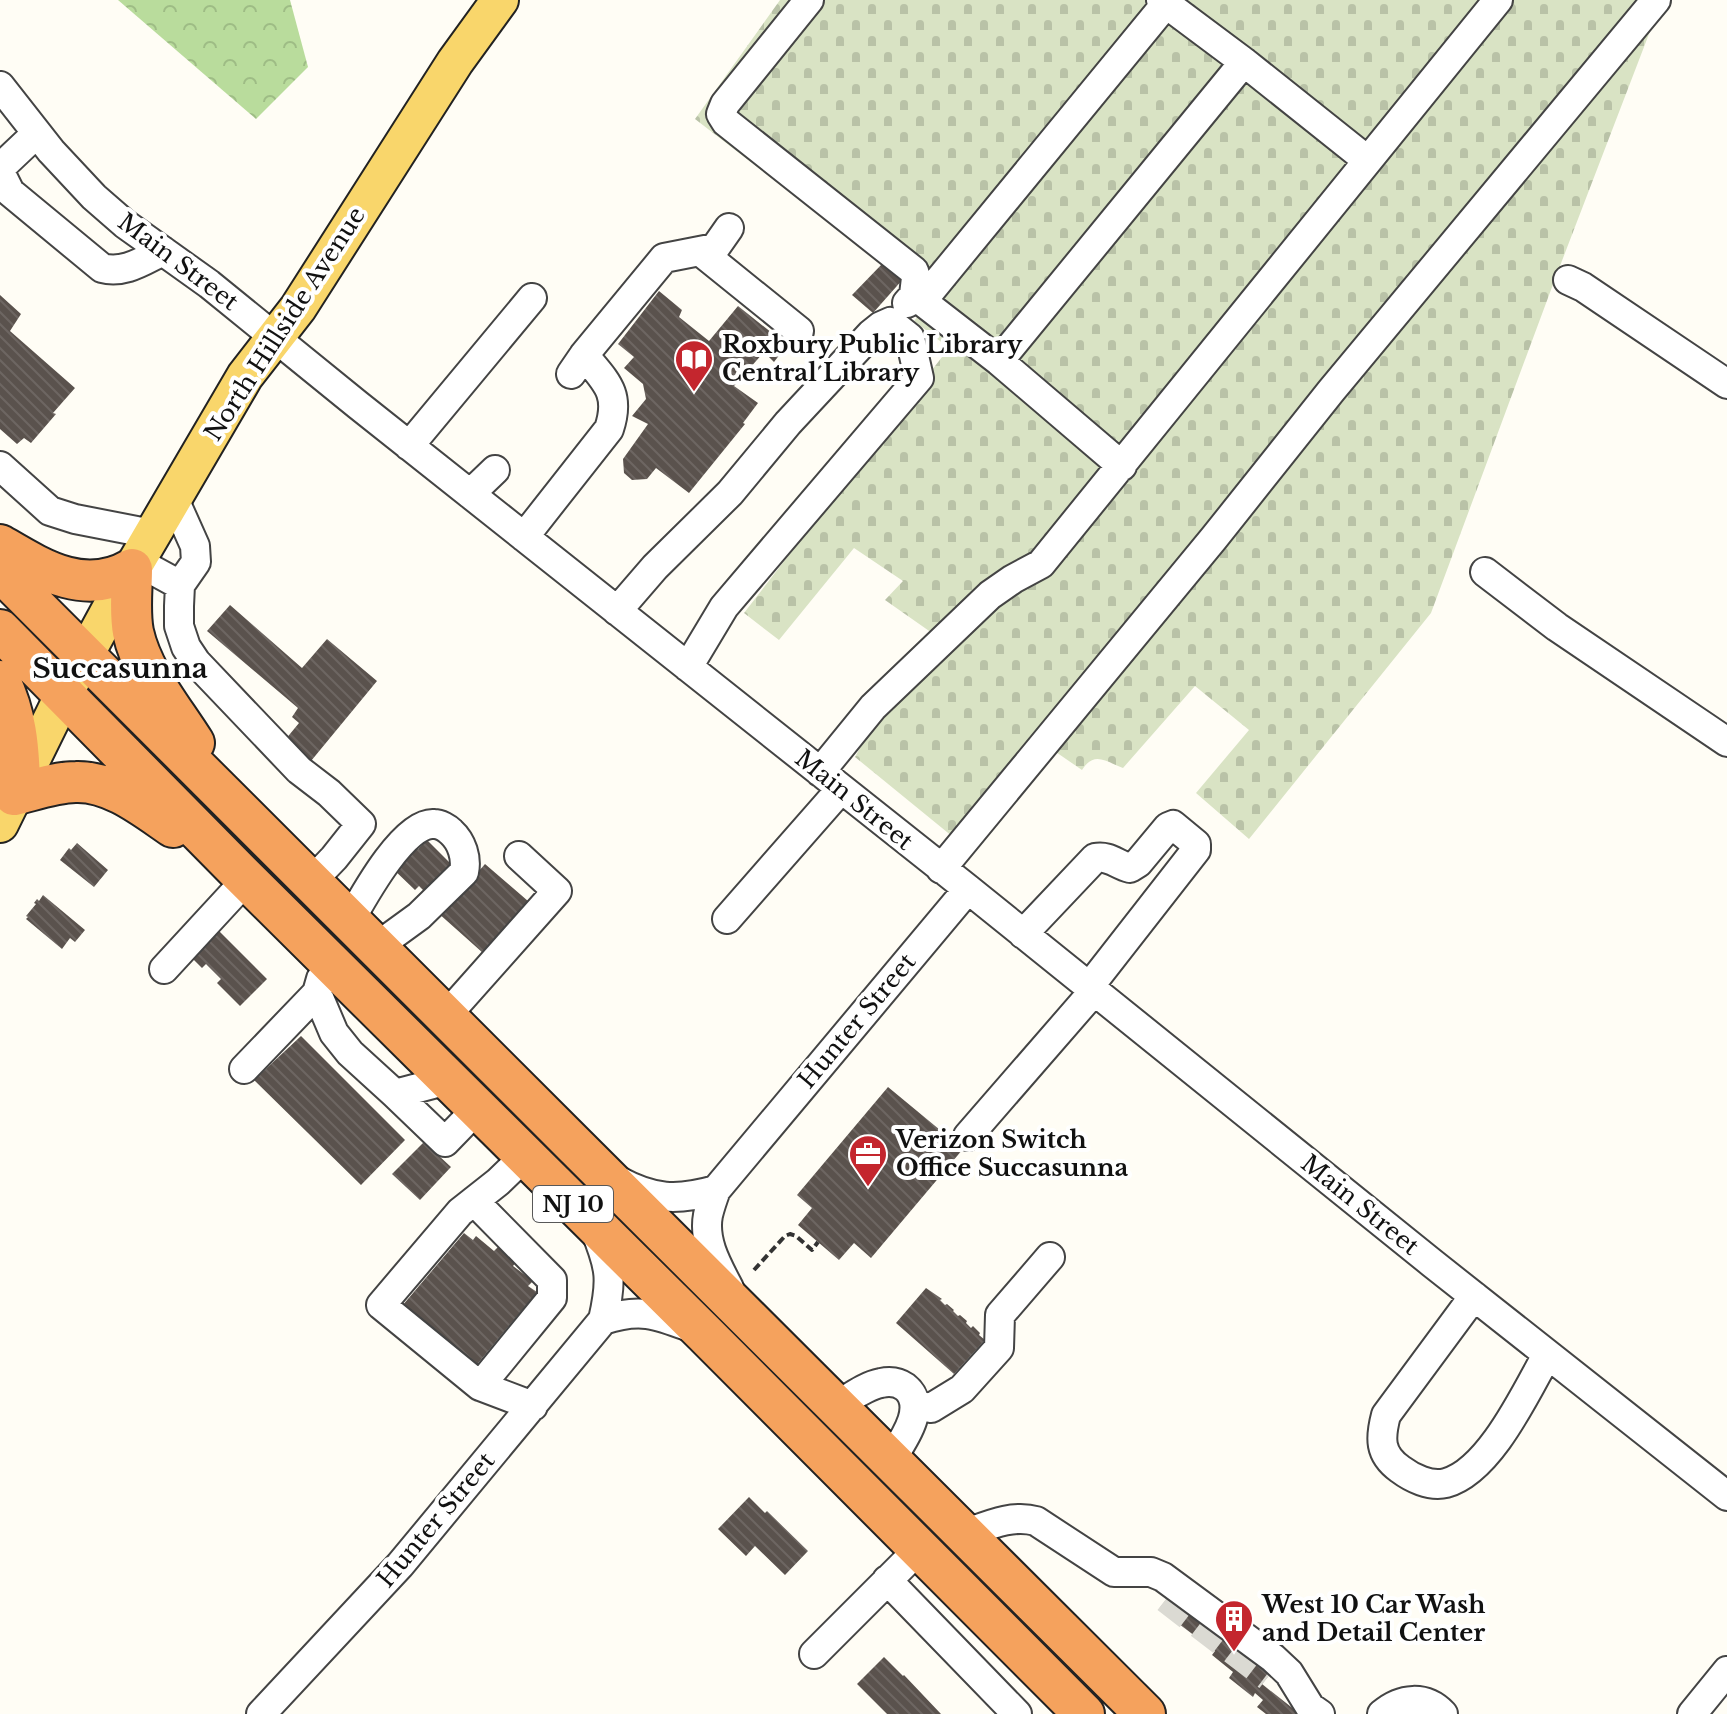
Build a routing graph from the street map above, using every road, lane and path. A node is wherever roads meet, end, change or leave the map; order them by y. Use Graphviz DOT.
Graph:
graph roads {
  1 [pos="500,0"];
  2 [pos="809,0"];
  3 [pos="1498,0"];
  4 [pos="1656,0"];
  5 [pos="1165,1"];
  6 [pos="1244,62"];
  7 [pos="0,86"];
  8 [pos="37,133"];
  9 [pos="1367,160"];
  10 [pos="0,170"];
  11 [pos="729,228"];
  12 [pos="163,251"];
  13 [pos="700,251"];
  14 [pos="1568,280"];
  15 [pos="914,295"];
  16 [pos="532,298"];
  17 [pos="890,322"];
  18 [pos="799,331"];
  19 [pos="275,337"];
  20 [pos="999,361"];
  21 [pos="1727,384"];
  22 [pos="409,446"];
  23 [pos="0,466"];
  24 [pos="1122,466"];
  25 [pos="495,470"];
  26 [pos="470,494"];
  27 [pos="174,499"];
  28 [pos="524,537"];
  29 [pos="0,545"];
  30 [pos="140,555"];
  31 [pos="0,571"];
  32 [pos="1485,572"];
  33 [pos="180,585"];
  34 [pos="617,611"];
  35 [pos="0,630"];
  36 [pos="84,656"];
  37 [pos="688,667"];
  38 [pos="0,681"];
  39 [pos="64,694"];
  40 [pos="1727,742"];
  41 [pos="830,780"];
  42 [pos="7,808"];
  43 [pos="243,816"];
  44 [pos="519,856"];
  45 [pos="941,869"];
  46 [pos="244,877"];
  47 [pos="310,883"];
  48 [pos="968,889"];
  49 [pos="727,919"];
  50 [pos="1023,934"];
  51 [pos="164,969"];
  52 [pos="322,976"];
  53 [pos="1092,989"];
  54 [pos="445,1017"];
  55 [pos="244,1069"];
  56 [pos="448,1080"];
  57 [pos="395,1094"];
  58 [pos="477,1109"];
  59 [pos="968,1136"];
  60 [pos="525,1156"];
  61 [pos="601,1170"];
  62 [pos="716,1190"];
  63 [pos="474,1201"];
  64 [pos="592,1223"];
  65 [pos="818,1242"];
  66 [pos="1050,1257"];
  67 [pos="754,1270"];
  68 [pos="1474,1296"];
  69 [pos="739,1308"];
  70 [pos="603,1320"];
  71 [pos="704,1333"];
  72 [pos="1547,1355"];
  73 [pos="480,1386"];
  74 [pos="915,1405"];
  75 [pos="533,1406"];
  76 [pos="836,1406"];
  77 [pos="890,1461"];
  78 [pos="1727,1496"];
  79 [pos="964,1534"];
  80 [pos="918,1550"];
  81 [pos="1114,1572"];
  82 [pos="887,1580"];
  83 [pos="1166,1599"];
  84 [pos="814,1654"];
  85 [pos="1727,1671"];
  86 [pos="1268,1677"];
  87 [pos="1315,1710"];
  88 [pos="261,1714"];
  89 [pos="1017,1714"];
  90 [pos="1084,1714"];
  91 [pos="1145,1714"];
  92 [pos="1382,1714"];
  93 [pos="1443,1714"];
  94 [pos="1692,1714"];
  1 -- 19 [label="main road, North Hillside Avenue"];
  2 -- 15 [label="street"];
  3 -- 9 [label="street"];
  4 -- 45 [label="street"];
  5 -- 6 [label="street"];
  5 -- 15 [label="street"];
  6 -- 9 [label="street"];
  6 -- 20 [label="street"];
  7 -- 8 [label="street, Main Street"];
  8 -- 10 [label="street"];
  8 -- 12 [label="street, Main Street"];
  9 -- 24 [label="street"];
  10 -- 12 [label="street"];
  11 -- 13 [label="street"];
  12 -- 19 [label="street, Main Street"];
  13 -- 18 [label="street"];
  13 -- 28 [label="street"];
  14 -- 21 [label="street"];
  15 -- 17 [label="street"];
  15 -- 20 [label="street"];
  16 -- 22 [label="street"];
  17 -- 34 [label="street"];
  17 -- 37 [label="street"];
  19 -- 22 [label="street, Main Street"];
  19 -- 27 [label="main road, North Hillside Avenue"];
  20 -- 24 [label="street"];
  22 -- 26 [label="street, Main Street"];
  23 -- 30 [label="street"];
  24 -- 41 [label="street"];
  25 -- 26 [label="street"];
  26 -- 28 [label="street, Main Street"];
  27 -- 30 [label="main road, North Hillside Avenue"];
  27 -- 33 [label="street"];
  28 -- 34 [label="street, Main Street"];
  29 -- 30 [label="highway"];
  30 -- 33 [label="street"];
  30 -- 36 [label="main road, North Hillside Avenue"];
  30 -- 43 [label="highway"];
  31 -- 36 [label="highway, NJ 10"];
  32 -- 40 [label="street"];
  33 -- 47 [label="street"];
  34 -- 37 [label="street, Main Street"];
  35 -- 39 [label="highway, NJ 10"];
  36 -- 39 [label="main road, North Hillside Avenue"];
  36 -- 43 [label="highway, NJ 10"];
  37 -- 41 [label="street, Main Street"];
  38 -- 42 [label="highway"];
  39 -- 42 [label="main road, North Hillside Avenue"];
  39 -- 46 [label="highway, NJ 10"];
  41 -- 45 [label="street, Main Street"];
  41 -- 49 [label="street"];
  42 -- 46 [label="highway"];
  43 -- 47 [label="highway, NJ 10"];
  44 -- 54 [label="street"];
  45 -- 48 [label="street, Main Street"];
  46 -- 51 [label="street"];
  46 -- 52 [label="highway, NJ 10"];
  47 -- 54 [label="highway, NJ 10"];
  48 -- 50 [label="street, Main Street"];
  48 -- 62 [label="street, Hunter Street"];
  50 -- 53 [label="street, Main Street"];
  50 -- 53 [label="street"];
  52 -- 55 [label="street"];
  52 -- 56 [label="highway, NJ 10"];
  52 -- 57 [label="street"];
  53 -- 59 [label="street"];
  53 -- 68 [label="street, Main Street"];
  54 -- 61 [label="highway, NJ 10"];
  56 -- 57 [label="street"];
  56 -- 58 [label="highway, NJ 10"];
  57 -- 58 [label="street"];
  58 -- 60 [label="highway, NJ 10"];
  60 -- 63 [label="street"];
  60 -- 64 [label="highway, NJ 10"];
  61 -- 62 [label="street"];
  61 -- 69 [label="highway, NJ 10"];
  62 -- 69 [label="street, Hunter Street"];
  63 -- 73 [label="street"];
  63 -- 73 [label="street"];
  64 -- 70 [label="street, Hunter Street"];
  64 -- 71 [label="highway, NJ 10"];
  65 -- 67 [label="path"];
  66 -- 74 [label="street"];
  68 -- 72 [label="street, Main Street"];
  68 -- 72 [label="street"];
  69 -- 76 [label="highway, NJ 10"];
  70 -- 71 [label="street"];
  70 -- 75 [label="street, Hunter Street"];
  71 -- 80 [label="highway, NJ 10"];
  72 -- 78 [label="street, Main Street"];
  73 -- 75 [label="street"];
  74 -- 76 [label="street"];
  74 -- 77 [label="street"];
  75 -- 88 [label="street, Hunter Street"];
  76 -- 77 [label="highway, NJ 10"];
  77 -- 79 [label="highway, NJ 10"];
  79 -- 81 [label="street"];
  79 -- 91 [label="highway, NJ 10"];
  80 -- 82 [label="street"];
  80 -- 90 [label="highway, NJ 10"];
  81 -- 83 [label="street"];
  81 -- 87 [label="street"];
  82 -- 84 [label="street"];
  82 -- 89 [label="street"];
  85 -- 94 [label="street"];
  86 -- 87 [label="street"];
  92 -- 93 [label="street"];
}
